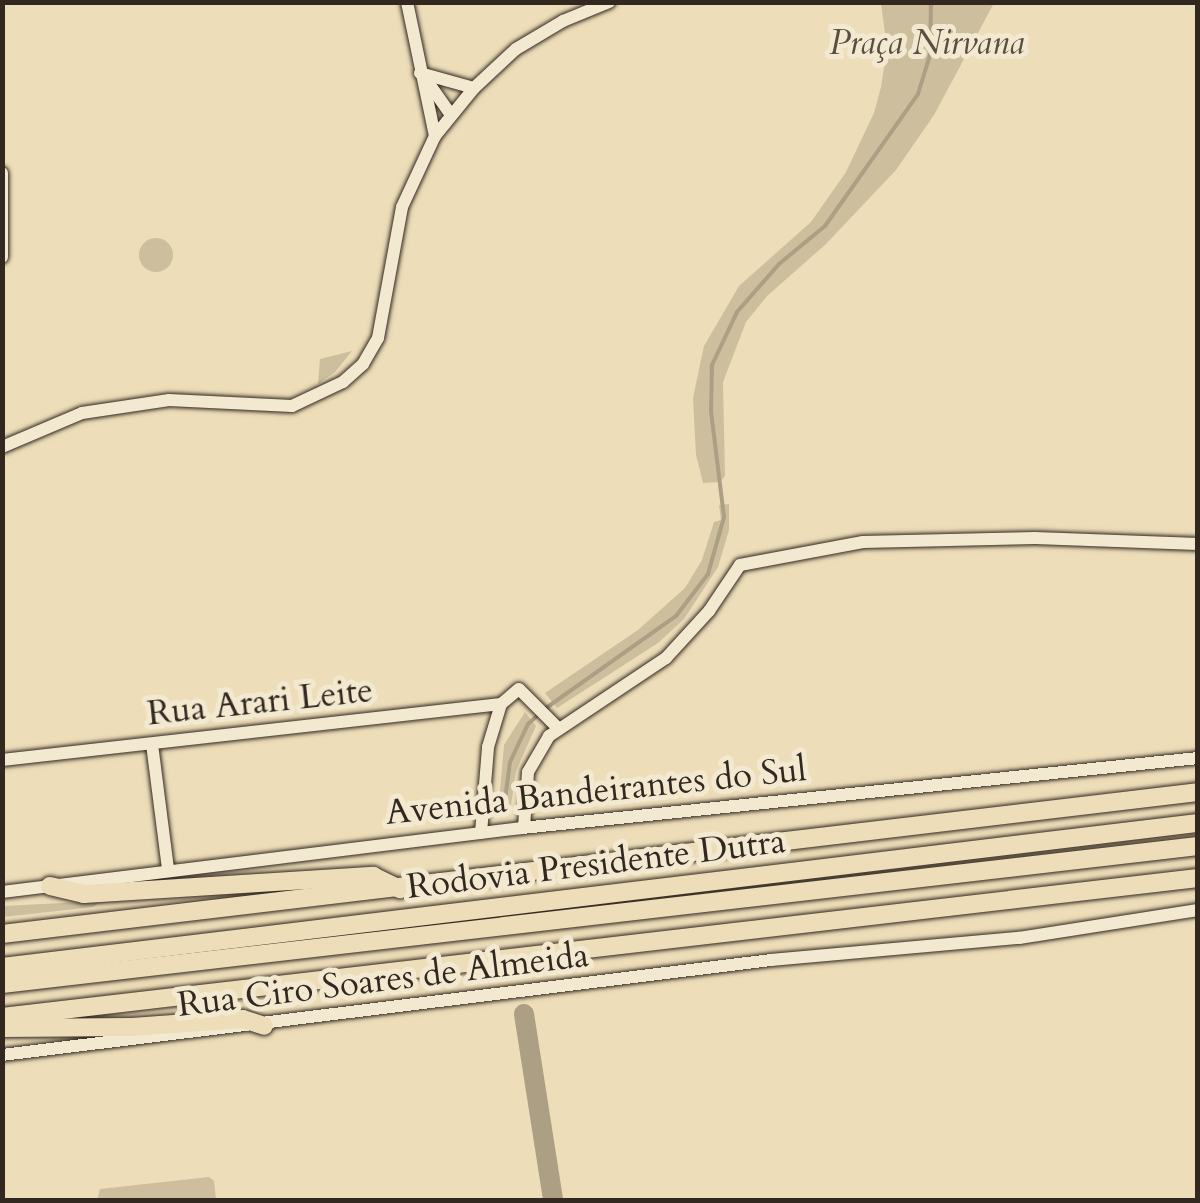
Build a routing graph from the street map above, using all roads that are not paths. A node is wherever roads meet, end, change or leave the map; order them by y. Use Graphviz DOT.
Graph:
graph roads {
  1 [pos="407,2"];
  2 [pos="609,2"];
  3 [pos="420,72"];
  4 [pos="474,88"];
  5 [pos="451,115"];
  6 [pos="435,136"];
  7 [pos="2,173"];
  8 [pos="2,257"];
  9 [pos="4,445"];
  10 [pos="1198,544"];
  11 [pos="501,704"];
  12 [pos="554,724"];
  13 [pos="152,744"];
  14 [pos="1198,758"];
  15 [pos="2,760"];
  16 [pos="1198,792"];
  17 [pos="1198,823"];
  18 [pos="524,828"];
  19 [pos="481,834"];
  20 [pos="1198,846"];
  21 [pos="168,869"];
  22 [pos="1198,878"];
  23 [pos="50,886"];
  24 [pos="400,889"];
  25 [pos="2,892"];
  26 [pos="1198,910"];
  27 [pos="2,934"];
  28 [pos="2,967"];
  29 [pos="2,984"];
  30 [pos="2,1017"];
  31 [pos="264,1026"];
  32 [pos="2,1028"];
  33 [pos="2,1055"];
  1 -- 3 [label="street"];
  2 -- 4 [label="street"];
  3 -- 4 [label="street"];
  3 -- 5 [label="street"];
  3 -- 6 [label="street"];
  4 -- 5 [label="street"];
  5 -- 6 [label="street"];
  6 -- 9 [label="street"];
  7 -- 8 [label="street"];
  10 -- 12 [label="street"];
  11 -- 12 [label="street"];
  11 -- 13 [label="street, Rua Arari Leite"];
  11 -- 19 [label="street"];
  12 -- 18 [label="street"];
  13 -- 15 [label="street, Rua Arari Leite"];
  13 -- 21 [label="street"];
  14 -- 18 [label="street, Avenida Bandeirantes do Sul"];
  16 -- 24 [label="highway, Rodovia Presidente Dutra"];
  17 -- 28 [label="highway, Rodovia Presidente Dutra"];
  18 -- 19 [label="street, Avenida Bandeirantes do Sul"];
  19 -- 21 [label="street, Avenida Bandeirantes do Sul"];
  20 -- 29 [label="highway, Rodovia Presidente Dutra"];
  21 -- 23 [label="street, Avenida Bandeirantes do Sul"];
  22 -- 30 [label="highway"];
  23 -- 24 [label="highway"];
  23 -- 25 [label="street, Avenida Bandeirantes do Sul"];
  24 -- 27 [label="highway, Rodovia Presidente Dutra"];
  26 -- 31 [label="street, Rua Ciro Soares de Almeida"];
  31 -- 32 [label="highway"];
  31 -- 33 [label="street, Rua Ciro Soares de Almeida"];
}
